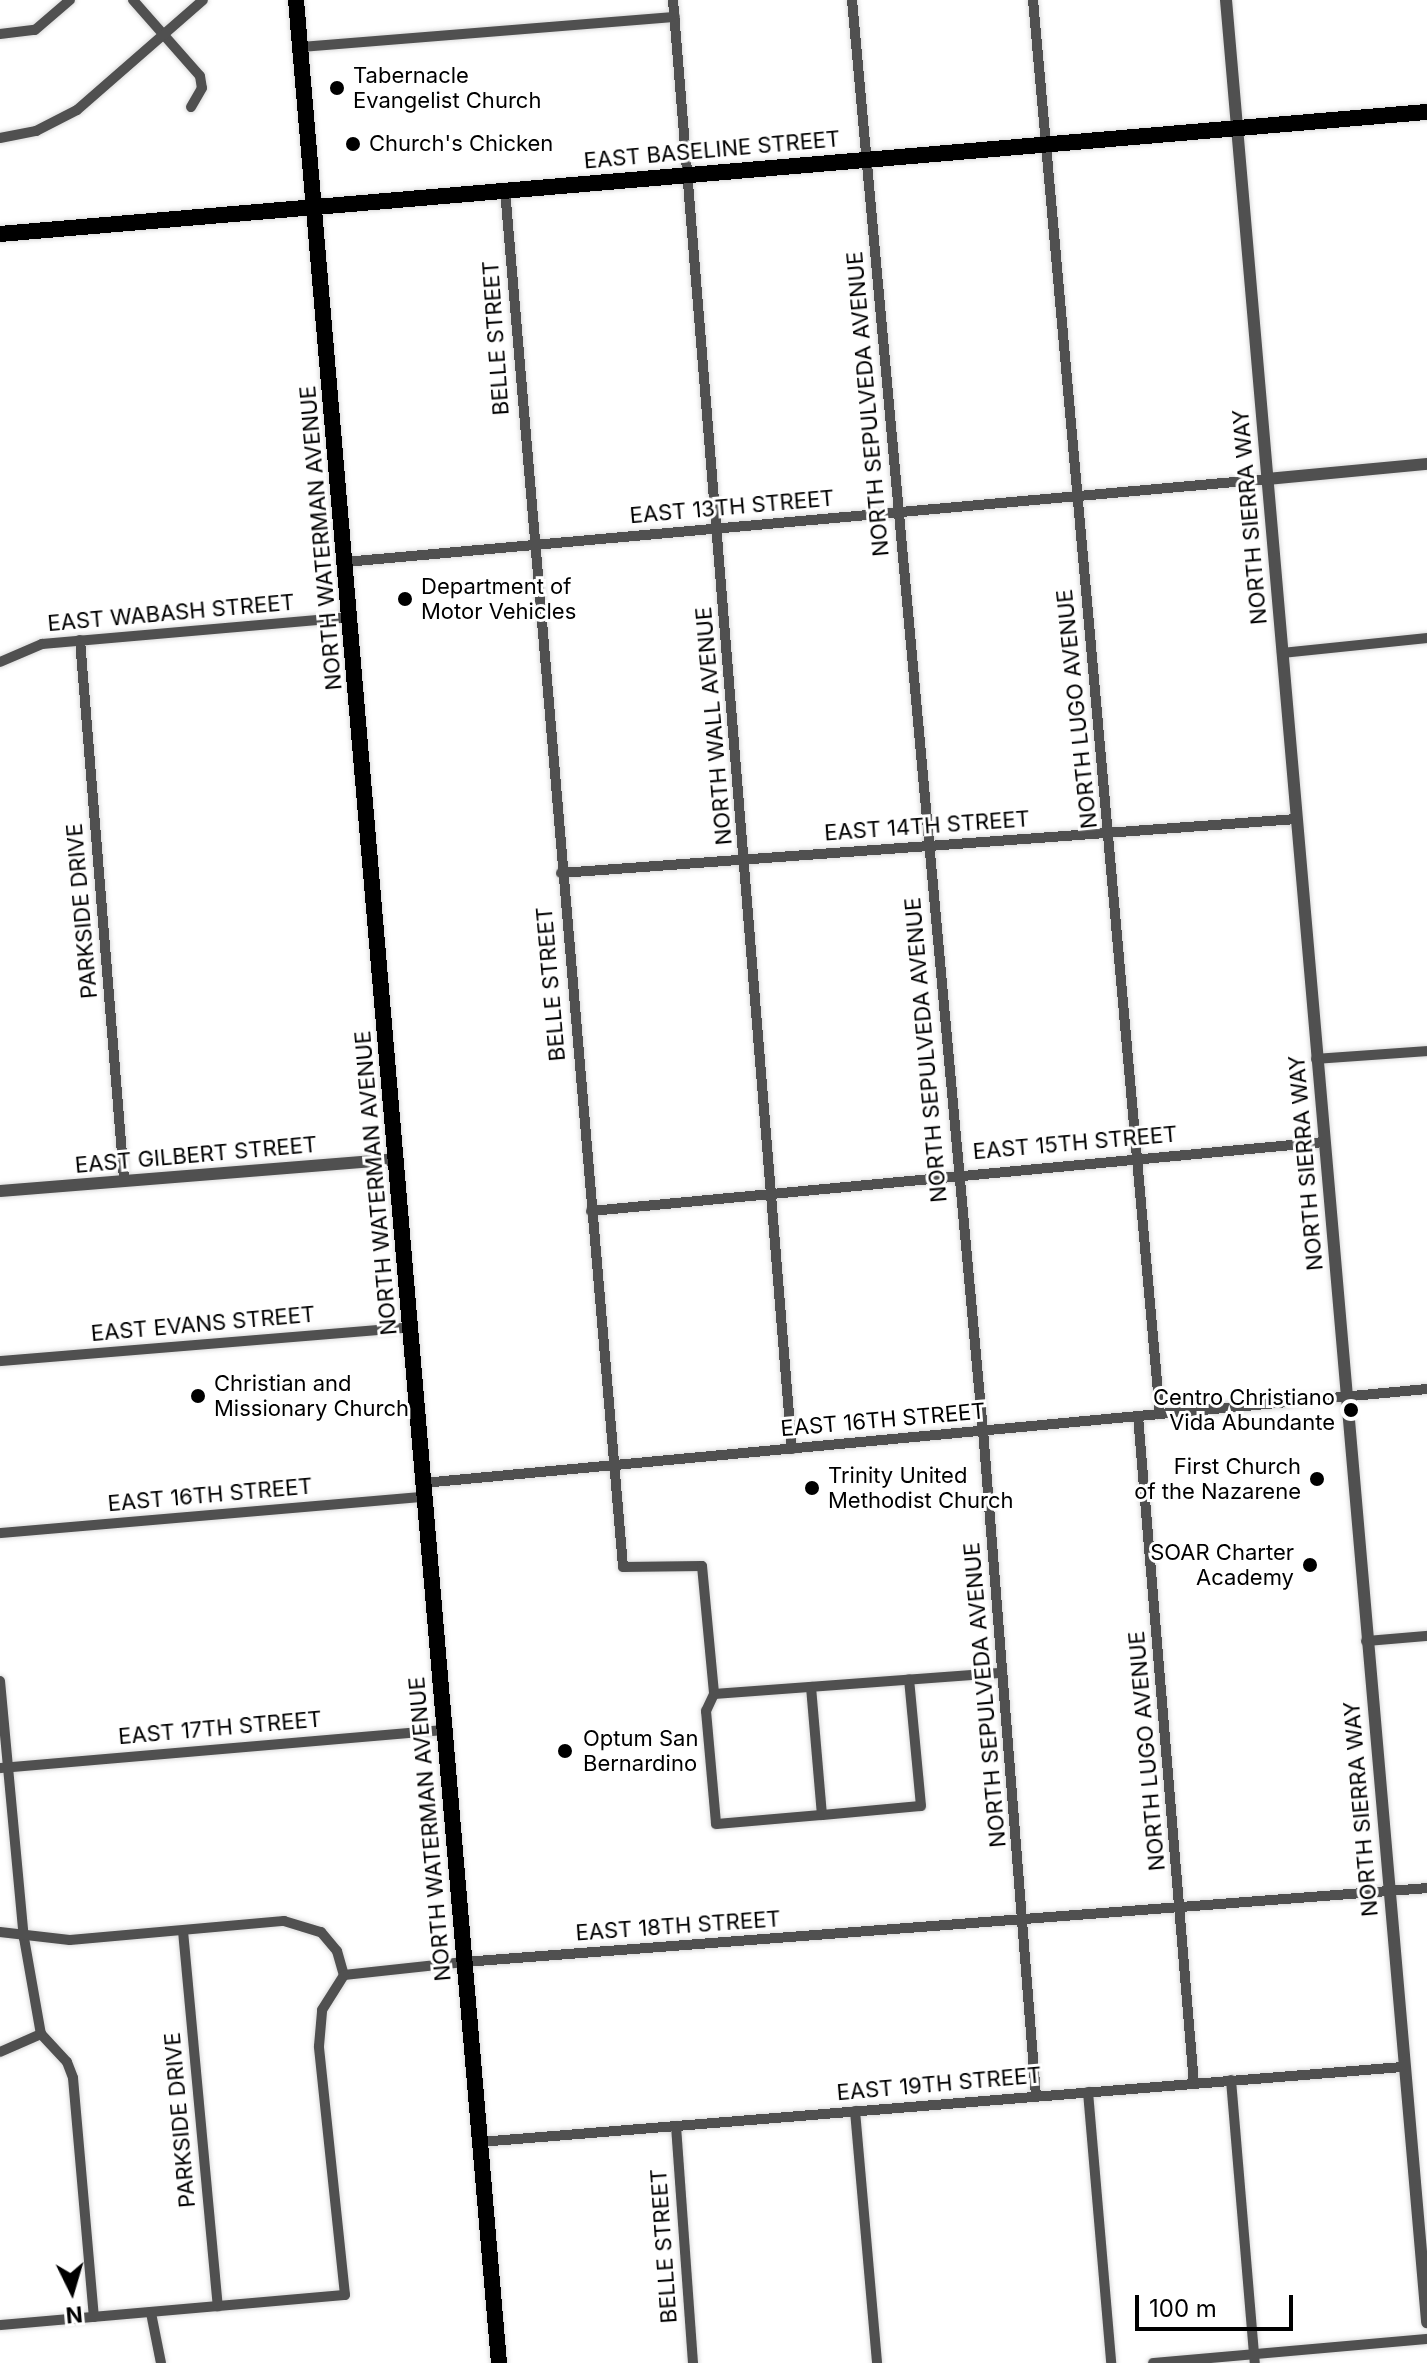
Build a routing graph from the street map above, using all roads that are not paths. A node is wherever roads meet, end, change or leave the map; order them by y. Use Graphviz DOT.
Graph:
graph roads {
  1 [pos="70,0"];
  2 [pos="133,0"];
  3 [pos="203,0"];
  4 [pos="296,0"];
  5 [pos="673,0"];
  6 [pos="852,0"];
  7 [pos="1033,0"];
  8 [pos="1226,0"];
  9 [pos="675,17"];
  10 [pos="163,33"];
  11 [pos="0,34"];
  12 [pos="300,47"];
  13 [pos="191,107"];
  14 [pos="1427,112"];
  15 [pos="1237,129"];
  16 [pos="0,138"];
  17 [pos="1046,145"];
  18 [pos="867,159"];
  19 [pos="688,174"];
  20 [pos="505,190"];
  21 [pos="314,207"];
  22 [pos="0,234"];
  23 [pos="1427,464"];
  24 [pos="1267,479"];
  25 [pos="1076,496"];
  26 [pos="898,512"];
  27 [pos="718,528"];
  28 [pos="532,545"];
  29 [pos="345,562"];
  30 [pos="349,617"];
  31 [pos="1427,638"];
  32 [pos="80,640"];
  33 [pos="1282,653"];
  34 [pos="0,662"];
  35 [pos="1296,819"];
  36 [pos="1109,835"];
  37 [pos="927,846"];
  38 [pos="745,858"];
  39 [pos="561,873"];
  40 [pos="1427,1051"];
  41 [pos="1316,1059"];
  42 [pos="1323,1142"];
  43 [pos="1138,1158"];
  44 [pos="396,1159"];
  45 [pos="956,1172"];
  46 [pos="124,1179"];
  47 [pos="0,1191"];
  48 [pos="774,1196"];
  49 [pos="591,1211"];
  50 [pos="410,1327"];
  51 [pos="0,1361"];
  52 [pos="1427,1389"];
  53 [pos="1347,1396"];
  54 [pos="1160,1414"];
  55 [pos="1138,1416"];
  56 [pos="983,1430"];
  57 [pos="792,1449"];
  58 [pos="614,1465"];
  59 [pos="423,1490"];
  60 [pos="0,1533"];
  61 [pos="1427,1636"];
  62 [pos="1366,1641"];
  63 [pos="1002,1673"];
  64 [pos="909,1680"];
  65 [pos="0,1681"];
  66 [pos="811,1687"];
  67 [pos="714,1694"];
  68 [pos="444,1730"];
  69 [pos="4,1767"];
  70 [pos="822,1815"];
  71 [pos="1427,1888"];
  72 [pos="1388,1892"];
  73 [pos="1181,1909"];
  74 [pos="1025,1922"];
  75 [pos="183,1931"];
  76 [pos="0,1932"];
  77 [pos="24,1938"];
  78 [pos="464,1962"];
  79 [pos="344,1975"];
  80 [pos="41,2034"];
  81 [pos="0,2052"];
  82 [pos="1402,2067"];
  83 [pos="1231,2080"];
  84 [pos="1194,2084"];
  85 [pos="1088,2092"];
  86 [pos="1036,2096"];
  87 [pos="855,2111"];
  88 [pos="676,2126"];
  89 [pos="480,2142"];
  90 [pos="218,2306"];
  91 [pos="151,2313"];
  92 [pos="94,2317"];
  93 [pos="1427,2322"];
  94 [pos="0,2325"];
  95 [pos="1427,2339"];
  96 [pos="1254,2358"];
  97 [pos="161,2363"];
  98 [pos="499,2363"];
  99 [pos="693,2363"];
  100 [pos="877,2363"];
  101 [pos="1111,2363"];
  102 [pos="1153,2363"];
  1 -- 11 [label="street"];
  2 -- 10 [label="street"];
  3 -- 10 [label="street"];
  4 -- 12 [label="main road, NORTH WATERMAN AVENUE"];
  5 -- 9 [label="street, NORTH WALL AVENUE"];
  6 -- 18 [label="street, NORTH SEPULVEDA AVENUE"];
  7 -- 17 [label="street, NORTH LUGO AVENUE"];
  8 -- 15 [label="street, NORTH SIERRA WAY"];
  9 -- 12 [label="street"];
  9 -- 19 [label="street, NORTH WALL AVENUE"];
  10 -- 13 [label="street"];
  10 -- 16 [label="street"];
  12 -- 21 [label="main road, NORTH WATERMAN AVENUE"];
  14 -- 15 [label="main road, EAST BASELINE STREET"];
  15 -- 17 [label="main road, EAST BASELINE STREET"];
  15 -- 24 [label="street, NORTH SIERRA WAY"];
  17 -- 18 [label="main road, EAST BASELINE STREET"];
  17 -- 25 [label="street, NORTH LUGO AVENUE"];
  18 -- 19 [label="main road, EAST BASELINE STREET"];
  18 -- 26 [label="street, NORTH SEPULVEDA AVENUE"];
  19 -- 20 [label="main road, EAST BASELINE STREET"];
  19 -- 27 [label="street, NORTH WALL AVENUE"];
  20 -- 21 [label="main road, EAST BASELINE STREET"];
  20 -- 28 [label="street, BELLE STREET"];
  21 -- 22 [label="main road, EAST BASELINE STREET"];
  21 -- 29 [label="main road, NORTH WATERMAN AVENUE"];
  23 -- 24 [label="street"];
  24 -- 25 [label="street, EAST 13TH STREET"];
  24 -- 33 [label="street, NORTH SIERRA WAY"];
  25 -- 26 [label="street, EAST 13TH STREET"];
  25 -- 36 [label="street, NORTH LUGO AVENUE"];
  26 -- 27 [label="street, EAST 13TH STREET"];
  26 -- 37 [label="street, NORTH SEPULVEDA AVENUE"];
  27 -- 28 [label="street, EAST 13TH STREET"];
  27 -- 38 [label="street, NORTH WALL AVENUE"];
  28 -- 29 [label="street, EAST 13TH STREET"];
  28 -- 39 [label="street, BELLE STREET"];
  29 -- 30 [label="main road, NORTH WATERMAN AVENUE"];
  30 -- 32 [label="street, EAST WABASH STREET"];
  30 -- 44 [label="main road, NORTH WATERMAN AVENUE"];
  31 -- 33 [label="street"];
  32 -- 34 [label="street, EAST WABASH STREET"];
  32 -- 46 [label="street, PARKSIDE DRIVE"];
  33 -- 35 [label="street, NORTH SIERRA WAY"];
  35 -- 36 [label="street, EAST 14TH STREET"];
  35 -- 41 [label="street, NORTH SIERRA WAY"];
  36 -- 37 [label="street, EAST 14TH STREET"];
  36 -- 43 [label="street, NORTH LUGO AVENUE"];
  37 -- 38 [label="street, EAST 14TH STREET"];
  37 -- 45 [label="street, NORTH SEPULVEDA AVENUE"];
  38 -- 39 [label="street, EAST 14TH STREET"];
  38 -- 48 [label="street, NORTH WALL AVENUE"];
  39 -- 49 [label="street, BELLE STREET"];
  40 -- 41 [label="street"];
  41 -- 42 [label="street, NORTH SIERRA WAY"];
  42 -- 43 [label="street, EAST 15TH STREET"];
  42 -- 53 [label="street, NORTH SIERRA WAY"];
  43 -- 45 [label="street, EAST 15TH STREET"];
  43 -- 54 [label="street, NORTH LUGO AVENUE"];
  44 -- 46 [label="street, EAST GILBERT STREET"];
  44 -- 50 [label="main road, NORTH WATERMAN AVENUE"];
  45 -- 48 [label="street, EAST 15TH STREET"];
  45 -- 56 [label="street, NORTH SEPULVEDA AVENUE"];
  46 -- 47 [label="street, EAST GILBERT STREET"];
  48 -- 49 [label="street, EAST 15TH STREET"];
  48 -- 57 [label="street, NORTH WALL AVENUE"];
  49 -- 58 [label="street, BELLE STREET"];
  50 -- 51 [label="street, EAST EVANS STREET"];
  50 -- 59 [label="main road, NORTH WATERMAN AVENUE"];
  52 -- 53 [label="street, EAST 16TH STREET"];
  53 -- 54 [label="street, EAST 16TH STREET"];
  53 -- 62 [label="street, NORTH SIERRA WAY"];
  54 -- 55 [label="street, EAST 16TH STREET"];
  55 -- 56 [label="street, EAST 16TH STREET"];
  55 -- 73 [label="street, NORTH LUGO AVENUE"];
  56 -- 57 [label="street, EAST 16TH STREET"];
  56 -- 63 [label="street, NORTH SEPULVEDA AVENUE"];
  57 -- 58 [label="street, EAST 16TH STREET"];
  58 -- 59 [label="street, EAST 16TH STREET"];
  58 -- 67 [label="street, BELLE STREET"];
  59 -- 60 [label="street, EAST 16TH STREET"];
  59 -- 68 [label="main road, NORTH WATERMAN AVENUE"];
  61 -- 62 [label="street"];
  62 -- 72 [label="street, NORTH SIERRA WAY"];
  63 -- 64 [label="street"];
  63 -- 74 [label="street, NORTH SEPULVEDA AVENUE"];
  64 -- 66 [label="street"];
  64 -- 70 [label="street"];
  65 -- 69 [label="street"];
  66 -- 67 [label="street"];
  66 -- 70 [label="street"];
  67 -- 70 [label="street"];
  68 -- 69 [label="street, EAST 17TH STREET"];
  68 -- 78 [label="main road, NORTH WATERMAN AVENUE"];
  69 -- 77 [label="street"];
  71 -- 72 [label="street, EAST 18TH STREET"];
  72 -- 73 [label="street, EAST 18TH STREET"];
  72 -- 82 [label="street, NORTH SIERRA WAY"];
  73 -- 74 [label="street, EAST 18TH STREET"];
  73 -- 84 [label="street, NORTH LUGO AVENUE"];
  74 -- 78 [label="street, EAST 18TH STREET"];
  74 -- 86 [label="street, NORTH SEPULVEDA AVENUE"];
  75 -- 77 [label="street"];
  75 -- 79 [label="street"];
  75 -- 90 [label="street, PARKSIDE DRIVE"];
  76 -- 77 [label="street"];
  77 -- 80 [label="street"];
  78 -- 79 [label="street, EAST 18TH STREET"];
  78 -- 89 [label="main road, NORTH WATERMAN AVENUE"];
  79 -- 90 [label="street"];
  80 -- 81 [label="street"];
  80 -- 92 [label="street"];
  82 -- 83 [label="street, EAST 19TH STREET"];
  82 -- 93 [label="street, NORTH SIERRA WAY"];
  83 -- 84 [label="street, EAST 19TH STREET"];
  83 -- 96 [label="street"];
  84 -- 85 [label="street, EAST 19TH STREET"];
  85 -- 86 [label="street, EAST 19TH STREET"];
  85 -- 101 [label="street"];
  86 -- 87 [label="street, EAST 19TH STREET"];
  87 -- 88 [label="street, EAST 19TH STREET"];
  87 -- 100 [label="street"];
  88 -- 89 [label="street, EAST 19TH STREET"];
  88 -- 99 [label="street, BELLE STREET"];
  89 -- 98 [label="main road, NORTH WATERMAN AVENUE"];
  90 -- 91 [label="street"];
  91 -- 92 [label="street"];
  91 -- 97 [label="street"];
  92 -- 94 [label="street"];
  95 -- 96 [label="street"];
  96 -- 102 [label="street"];
}
